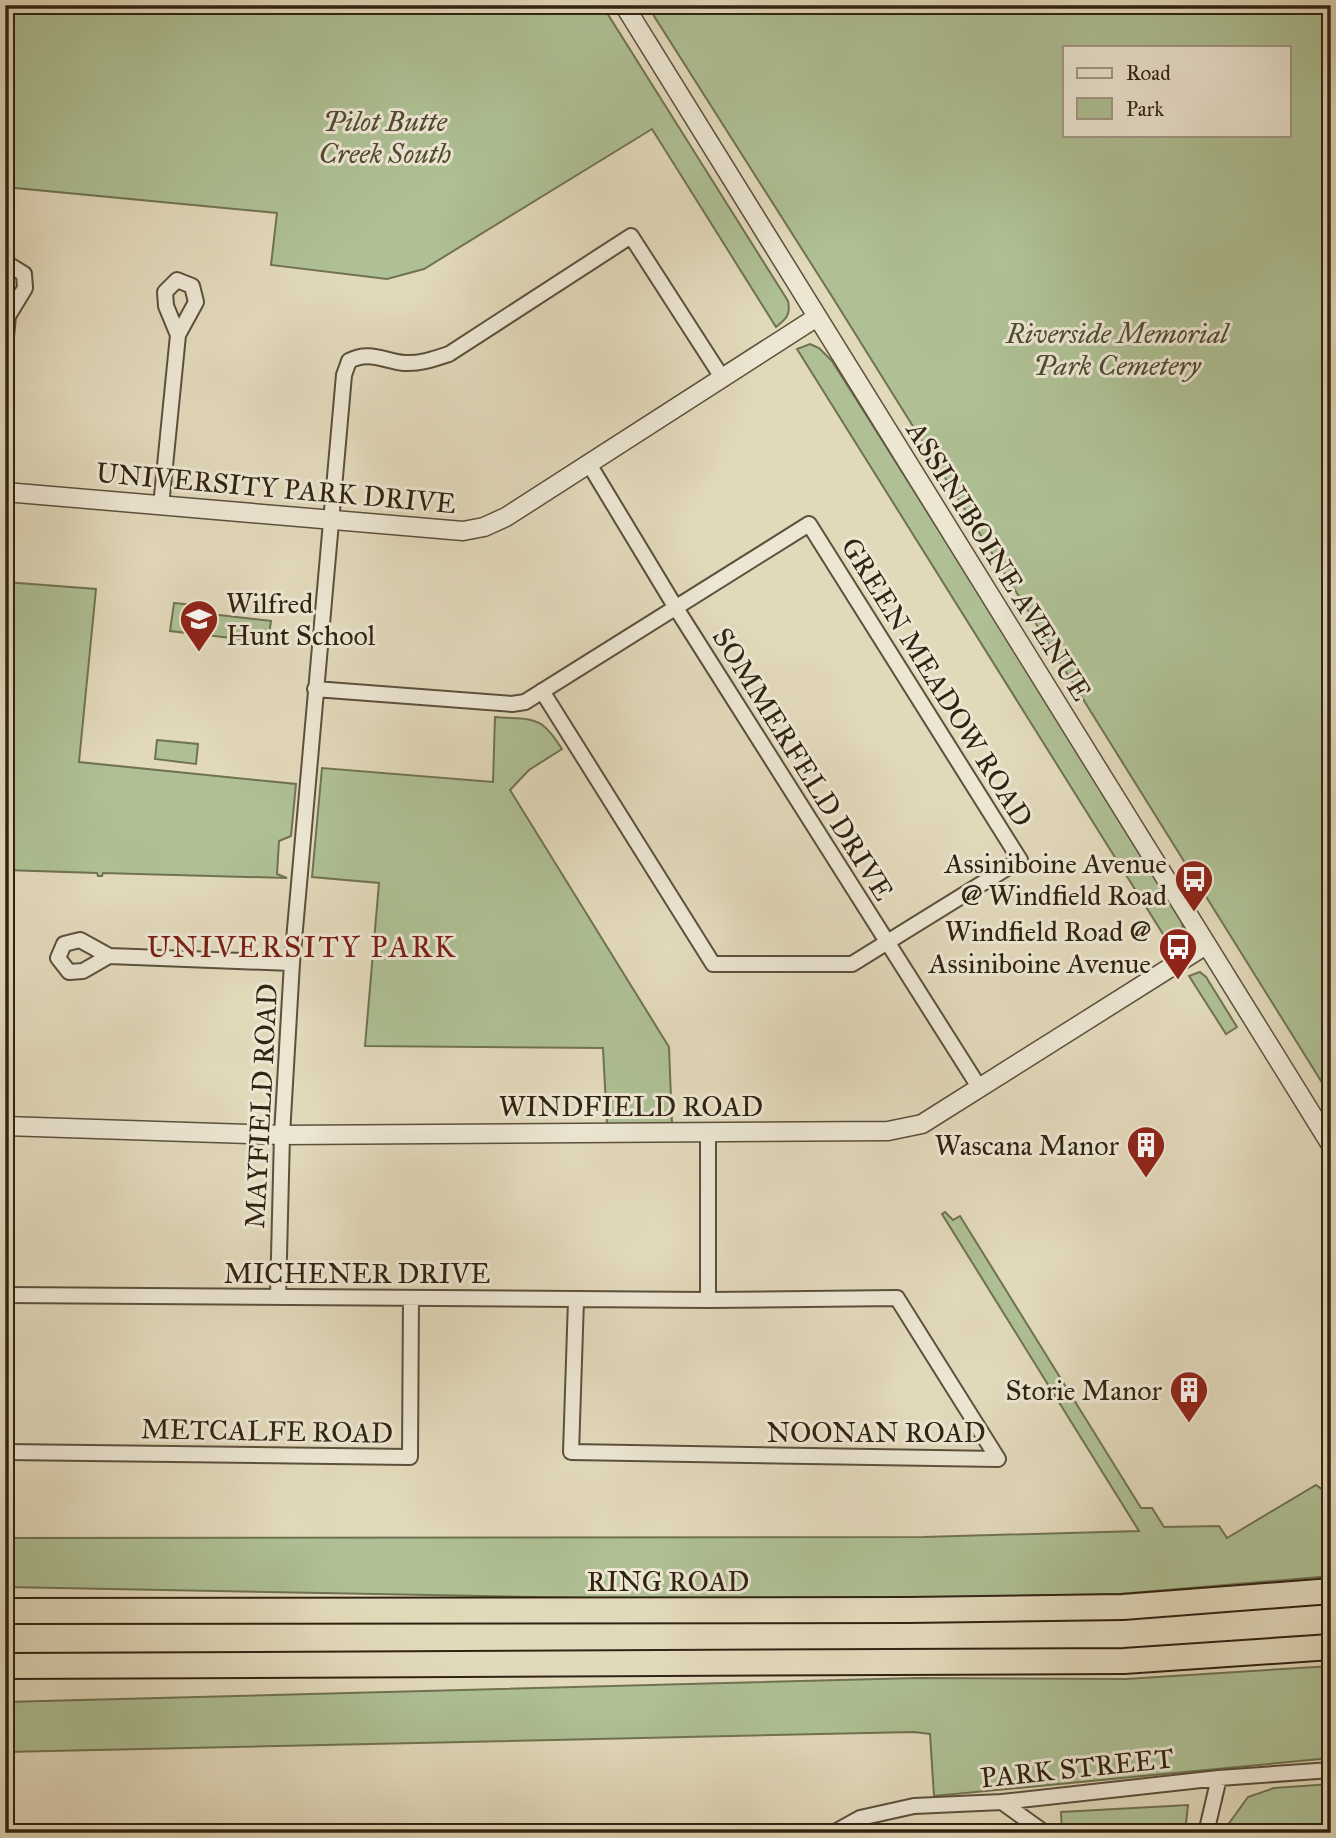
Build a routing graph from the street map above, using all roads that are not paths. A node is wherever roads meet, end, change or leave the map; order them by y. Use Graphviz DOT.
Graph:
graph roads {
  1 [pos="624,5"];
  2 [pos="5,269"];
  3 [pos="7,313"];
  4 [pos="817,317"];
  5 [pos="177,335"];
  6 [pos="5,346"];
  7 [pos="723,379"];
  8 [pos="589,464"];
  9 [pos="5,492"];
  10 [pos="161,506"];
  11 [pos="330,520"];
  12 [pos="676,608"];
  13 [pos="315,689"];
  14 [pos="542,691"];
  15 [pos="887,943"];
  16 [pos="1206,945"];
  17 [pos="109,956"];
  18 [pos="292,963"];
  19 [pos="979,1087"];
  20 [pos="5,1126"];
  21 [pos="708,1131"];
  22 [pos="282,1135"];
  23 [pos="1331,1145"];
  24 [pos="5,1295"];
  25 [pos="278,1297"];
  26 [pos="411,1298"];
  27 [pos="576,1300"];
  28 [pos="708,1300"];
  29 [pos="5,1452"];
  30 [pos="1331,1591"];
  31 [pos="8,1611"];
  32 [pos="1331,1647"];
  33 [pos="8,1667"];
  34 [pos="1331,1770"];
  35 [pos="1219,1779"];
  36 [pos="1002,1802"];
  37 [pos="833,1833"];
  38 [pos="1045,1833"];
  39 [pos="1206,1833"];
  1 -- 4 [label="street, ASSINIBOINE AVENUE"];
  2 -- 3 [label="street"];
  3 -- 6 [label="street"];
  4 -- 7 [label="street, UNIVERSITY PARK DRIVE"];
  4 -- 16 [label="street, ASSINIBOINE AVENUE"];
  5 -- 10 [label="street"];
  7 -- 8 [label="street, UNIVERSITY PARK DRIVE"];
  7 -- 11 [label="street, MAYFIELD ROAD"];
  8 -- 11 [label="street, UNIVERSITY PARK DRIVE"];
  8 -- 12 [label="street, SOMMERFELD DRIVE"];
  9 -- 10 [label="street, UNIVERSITY PARK DRIVE"];
  10 -- 11 [label="street, UNIVERSITY PARK DRIVE"];
  11 -- 13 [label="street, MAYFIELD ROAD"];
  12 -- 14 [label="street, GREEN MEADOW ROAD"];
  12 -- 15 [label="street, SOMMERFELD DRIVE"];
  12 -- 15 [label="street, GREEN MEADOW ROAD"];
  13 -- 14 [label="street, GREEN MEADOW ROAD"];
  13 -- 18 [label="street, MAYFIELD ROAD"];
  14 -- 15 [label="street, GREEN MEADOW ROAD"];
  15 -- 19 [label="street, SOMMERFELD DRIVE"];
  16 -- 19 [label="street, WINDFIELD ROAD"];
  16 -- 23 [label="street, ASSINIBOINE AVENUE"];
  17 -- 18 [label="street"];
  18 -- 22 [label="street, MAYFIELD ROAD"];
  19 -- 21 [label="street, WINDFIELD ROAD"];
  20 -- 22 [label="street, WINDFIELD ROAD"];
  21 -- 22 [label="street, WINDFIELD ROAD"];
  21 -- 28 [label="street"];
  22 -- 25 [label="street, MAYFIELD ROAD"];
  24 -- 25 [label="street, MICHENER DRIVE"];
  25 -- 26 [label="street, MICHENER DRIVE"];
  26 -- 27 [label="street, MICHENER DRIVE"];
  26 -- 29 [label="street, METCALFE ROAD"];
  27 -- 28 [label="street, MICHENER DRIVE"];
  27 -- 28 [label="street, NOONAN ROAD"];
  30 -- 31 [label="highway, RING ROAD"];
  32 -- 33 [label="highway"];
  34 -- 35 [label="street, PARK STREET"];
  35 -- 36 [label="street, PARK STREET"];
  35 -- 39 [label="street"];
  36 -- 37 [label="street, PARK STREET"];
  36 -- 38 [label="street"];
}
